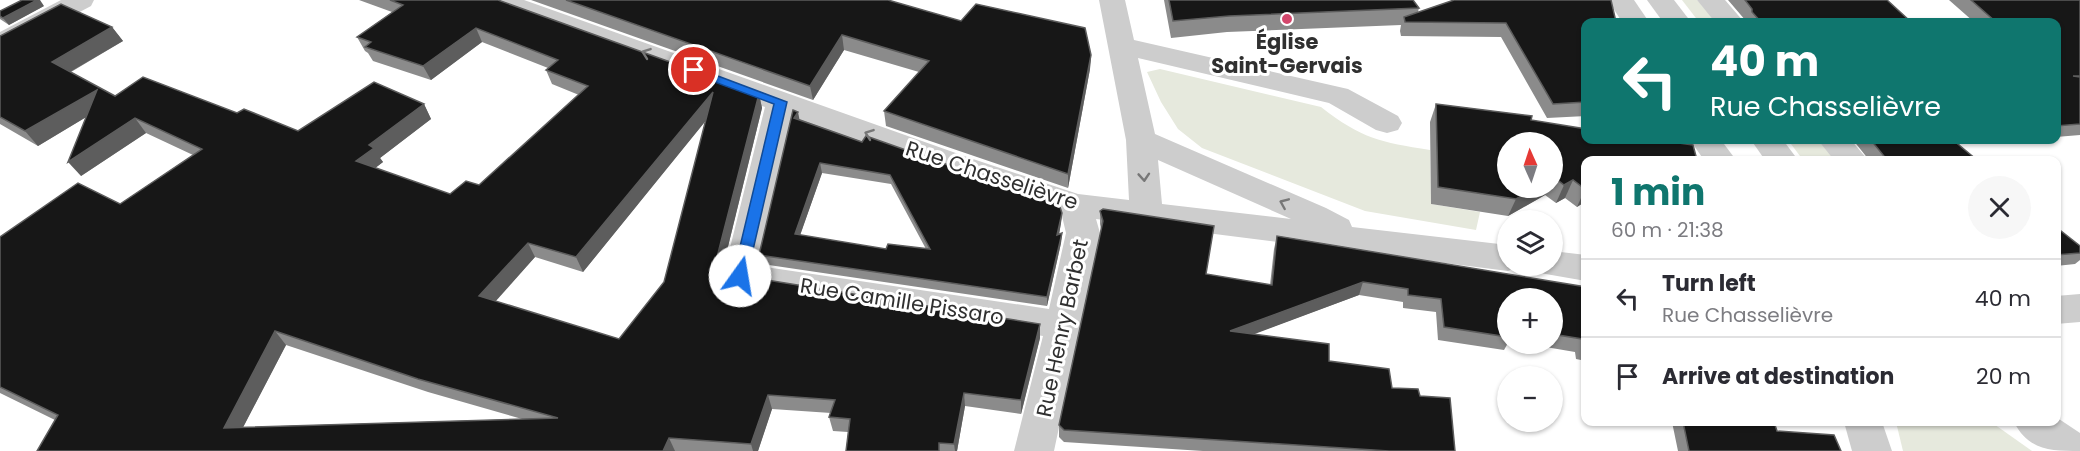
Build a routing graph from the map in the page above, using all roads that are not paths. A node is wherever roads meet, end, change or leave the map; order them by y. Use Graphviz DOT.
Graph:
graph roads {
  1 [pos="81,0"];
  2 [pos="498,0"];
  3 [pos="1112,0"];
  4 [pos="1620,0"];
  5 [pos="1660,0"];
  6 [pos="1710,0"];
  7 [pos="1632,18"];
  8 [pos="1674,18"];
  9 [pos="1726,18"];
  10 [pos="0,43"];
  11 [pos="1124,46"];
  12 [pos="781,102"];
  13 [pos="1387,123"];
  14 [pos="1141,140"];
  15 [pos="1769,144"];
  16 [pos="1837,144"];
  17 [pos="1779,156"];
  18 [pos="1848,156"];
  19 [pos="1076,205"];
  20 [pos="1146,214"];
  21 [pos="1354,239"];
  22 [pos="1497,257"];
  23 [pos="1563,265"];
  24 [pos="1581,267"];
  25 [pos="2080,308"];
  26 [pos="2061,310"];
  27 [pos="1064,325"];
  28 [pos="1864,426"];
  29 [pos="2039,426"];
  30 [pos="1034,451"];
  31 [pos="1872,451"];
  32 [pos="2076,451"];
  1 -- 10 [label="street"];
  12 -- 2 [label="street, Rue Chasselièvre, one-way"];
  3 -- 11 [label="street"];
  4 -- 7 [label="street"];
  5 -- 8 [label="street"];
  6 -- 9 [label="street"];
  11 -- 13 [label="street"];
  11 -- 14 [label="street"];
  19 -- 12 [label="street, Rue Chasselièvre, one-way"];
  12 -- 27 [label="street, Rue Camille Pissaro"];
  14 -- 20 [label="street, one-way"];
  21 -- 14 [label="street, one-way"];
  15 -- 17 [label="street"];
  16 -- 18 [label="street"];
  19 -- 20 [label="street, Rue Chasselièvre"];
  19 -- 27 [label="street, Rue Henry Barbet"];
  20 -- 21 [label="street, Rue Chasselièvre"];
  21 -- 22 [label="street, Rue Chasselièvre"];
  23 -- 24 [label="street"];
  25 -- 26 [label="street"];
  27 -- 30 [label="street, Rue Henry Barbet"];
  28 -- 31 [label="street"];
  29 -- 32 [label="street"];
}
